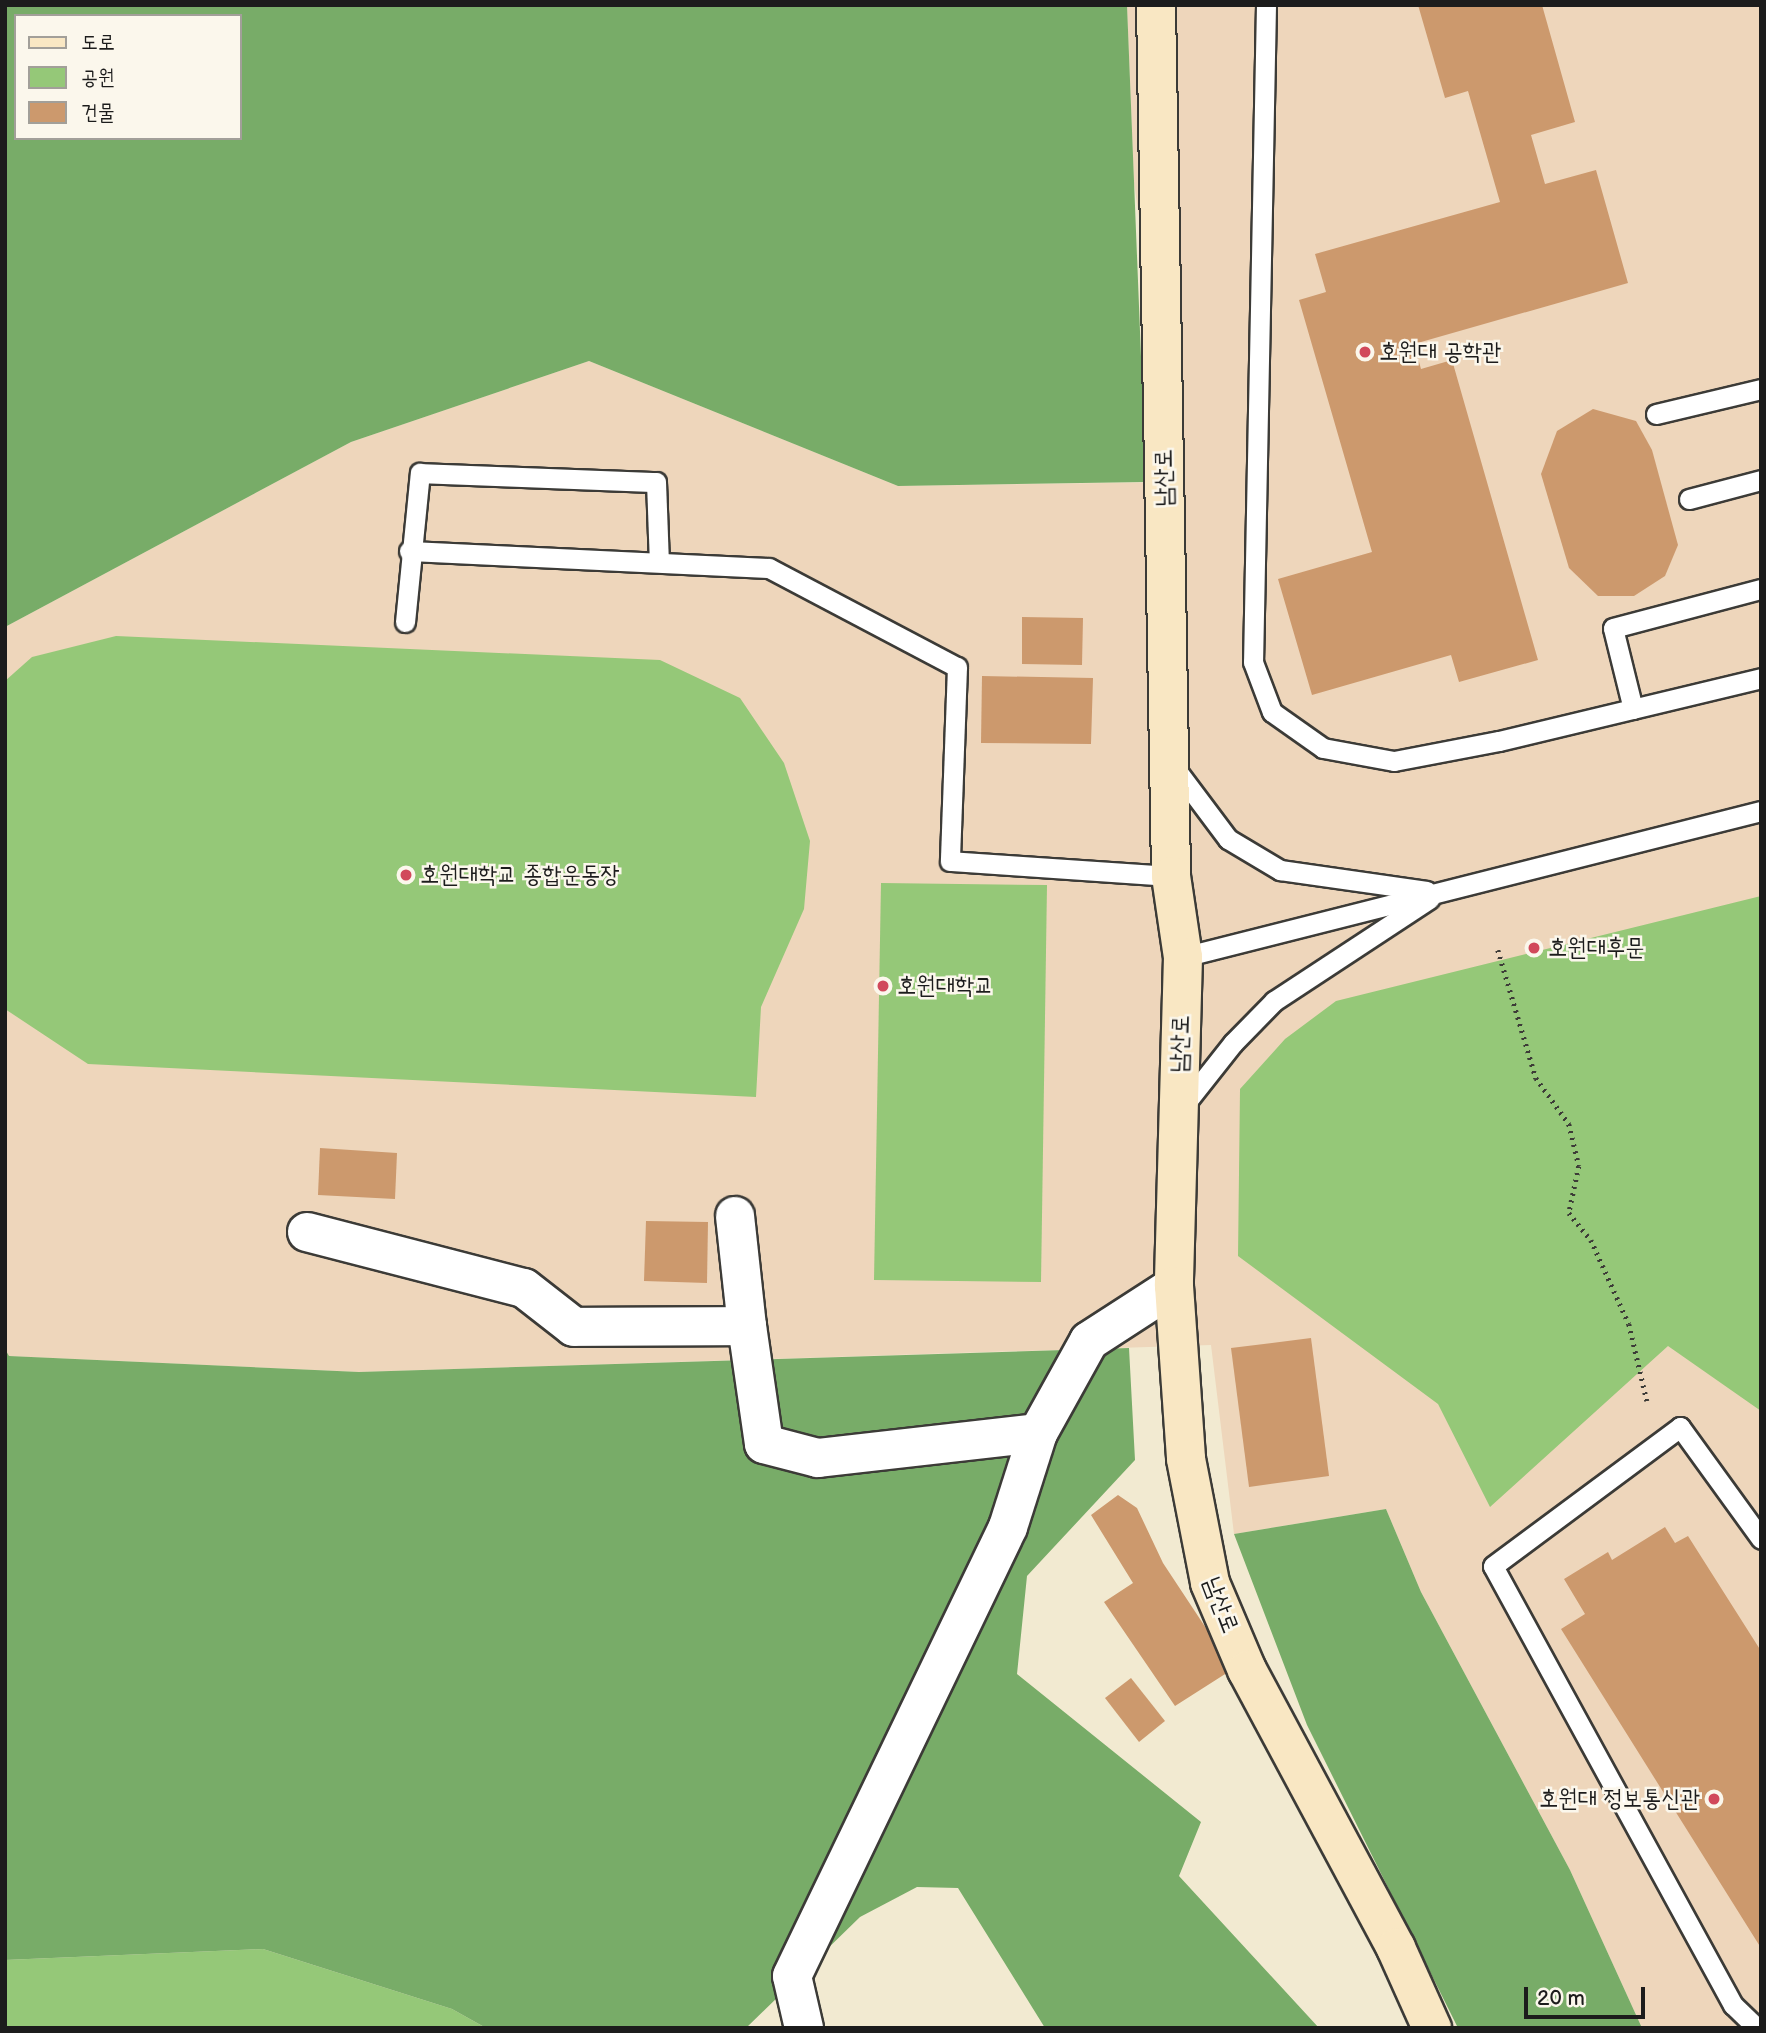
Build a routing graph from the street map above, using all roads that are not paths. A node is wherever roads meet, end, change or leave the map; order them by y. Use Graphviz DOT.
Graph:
graph roads {
  1 [pos="1156,5"];
  2 [pos="1266,5"];
  3 [pos="1761,389"];
  4 [pos="1656,414"];
  5 [pos="1761,480"];
  6 [pos="1689,499"];
  7 [pos="409,551"];
  8 [pos="659,562"];
  9 [pos="1761,589"];
  10 [pos="405,622"];
  11 [pos="1761,678"];
  12 [pos="1633,709"];
  13 [pos="1169,761"];
  14 [pos="1761,811"];
  15 [pos="1171,876"];
  16 [pos="1438,892"];
  17 [pos="1182,957"];
  18 [pos="1178,1112"];
  19 [pos="735,1216"];
  20 [pos="307,1232"];
  21 [pos="1174,1286"];
  22 [pos="747,1326"];
  23 [pos="1038,1433"];
  24 [pos="1761,1539"];
  25 [pos="804,2028"];
  26 [pos="1432,2028"];
  27 [pos="1757,2028"];
  1 -- 13 [label="street, 남산로"];
  2 -- 12 [label="lane"];
  3 -- 4 [label="lane"];
  5 -- 6 [label="lane"];
  7 -- 8 [label="lane"];
  7 -- 8 [label="lane"];
  7 -- 10 [label="lane"];
  8 -- 15 [label="lane"];
  9 -- 12 [label="lane"];
  11 -- 12 [label="lane"];
  13 -- 15 [label="street, 남산로"];
  13 -- 16 [label="lane"];
  14 -- 16 [label="lane"];
  15 -- 17 [label="street, 남산로"];
  16 -- 17 [label="lane"];
  16 -- 18 [label="lane"];
  17 -- 18 [label="street, 남산로"];
  18 -- 21 [label="street, 남산로"];
  19 -- 22 [label="street"];
  20 -- 22 [label="street"];
  21 -- 23 [label="street"];
  21 -- 26 [label="street, 남산로"];
  22 -- 23 [label="street"];
  23 -- 25 [label="street"];
  24 -- 27 [label="lane"];
}
